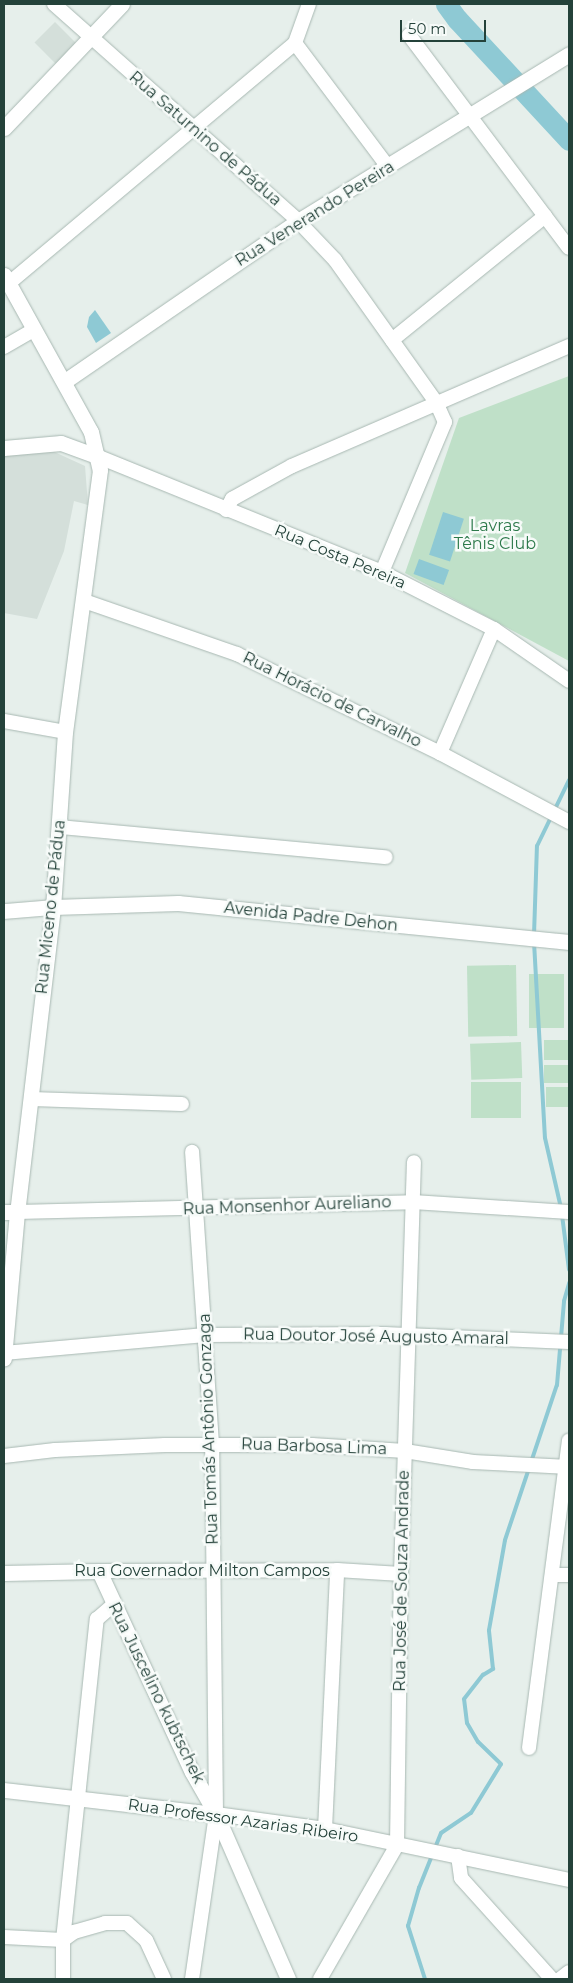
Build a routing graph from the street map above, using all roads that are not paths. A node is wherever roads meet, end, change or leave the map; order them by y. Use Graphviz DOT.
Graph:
graph roads {
  1 [pos="54,4"];
  2 [pos="122,4"];
  3 [pos="309,4"];
  4 [pos="409,35"];
  5 [pos="89,37"];
  6 [pos="295,43"];
  7 [pos="569,54"];
  8 [pos="472,116"];
  9 [pos="4,128"];
  10 [pos="196,129"];
  11 [pos="389,168"];
  12 [pos="545,216"];
  13 [pos="298,221"];
  14 [pos="569,248"];
  15 [pos="6,279"];
  16 [pos="34,330"];
  17 [pos="392,340"];
  18 [pos="569,346"];
  19 [pos="4,347"];
  20 [pos="65,381"];
  21 [pos="436,402"];
  22 [pos="4,448"];
  23 [pos="99,457"];
  24 [pos="226,510"];
  25 [pos="382,572"];
  26 [pos="84,601"];
  27 [pos="494,629"];
  28 [pos="569,681"];
  29 [pos="4,721"];
  30 [pos="65,732"];
  31 [pos="440,753"];
  32 [pos="569,822"];
  33 [pos="60,826"];
  34 [pos="386,857"];
  35 [pos="53,907"];
  36 [pos="4,911"];
  37 [pos="569,942"];
  38 [pos="31,1099"];
  39 [pos="182,1104"];
  40 [pos="192,1152"];
  41 [pos="414,1162"];
  42 [pos="413,1202"];
  43 [pos="198,1209"];
  44 [pos="10,1212"];
  45 [pos="569,1212"];
  46 [pos="205,1335"];
  47 [pos="408,1337"];
  48 [pos="569,1342"];
  49 [pos="4,1352"];
  50 [pos="4,1358"];
  51 [pos="569,1441"];
  52 [pos="212,1444"];
  53 [pos="405,1451"];
  54 [pos="4,1456"];
  55 [pos="567,1467"];
  56 [pos="337,1570"];
  57 [pos="99,1571"];
  58 [pos="214,1572"];
  59 [pos="4,1573"];
  60 [pos="401,1574"];
  61 [pos="554,1575"];
  62 [pos="569,1576"];
  63 [pos="113,1605"];
  64 [pos="530,1748"];
  65 [pos="215,1766"];
  66 [pos="192,1772"];
  67 [pos="4,1790"];
  68 [pos="78,1798"];
  69 [pos="216,1814"];
  70 [pos="325,1829"];
  71 [pos="397,1845"];
  72 [pos="232,1850"];
  73 [pos="210,1853"];
  74 [pos="458,1856"];
  75 [pos="569,1880"];
  76 [pos="4,1937"];
  77 [pos="63,1940"];
  78 [pos="569,1972"];
  79 [pos="63,1979"];
  80 [pos="164,1979"];
  81 [pos="192,1979"];
  82 [pos="288,1979"];
  83 [pos="320,1979"];
  84 [pos="552,1979"];
  85 [pos="560,1979"];
  1 -- 5 [label="street, Rua Saturnino de Pádua"];
  2 -- 5 [label="main road"];
  3 -- 6 [label="street"];
  4 -- 8 [label="street"];
  5 -- 9 [label="main road"];
  5 -- 10 [label="street, Rua Saturnino de Pádua"];
  6 -- 10 [label="street"];
  6 -- 11 [label="street"];
  7 -- 8 [label="main road, Rua Venerando Pereira"];
  8 -- 11 [label="main road, Rua Venerando Pereira"];
  8 -- 12 [label="street"];
  10 -- 13 [label="street, Rua Saturnino de Pádua"];
  10 -- 15 [label="street"];
  11 -- 13 [label="main road, Rua Venerando Pereira"];
  12 -- 14 [label="street"];
  12 -- 17 [label="street"];
  13 -- 17 [label="street, Rua Saturnino de Pádua"];
  13 -- 20 [label="main road, Rua Venerando Pereira"];
  15 -- 16 [label="main road"];
  16 -- 19 [label="street"];
  16 -- 20 [label="main road"];
  17 -- 21 [label="street, Rua Saturnino de Pádua"];
  18 -- 21 [label="street"];
  20 -- 23 [label="main road"];
  21 -- 24 [label="street"];
  21 -- 25 [label="street, Rua Saturnino de Pádua"];
  22 -- 23 [label="main road"];
  23 -- 24 [label="street, Rua Costa Pereira"];
  23 -- 26 [label="main road, Rua Miceno de Pádua"];
  24 -- 25 [label="street, Rua Costa Pereira"];
  25 -- 27 [label="street, Rua Costa Pereira"];
  26 -- 30 [label="main road, Rua Miceno de Pádua"];
  26 -- 31 [label="street, Rua Horácio de Carvalho"];
  27 -- 28 [label="street, Rua Costa Pereira"];
  27 -- 31 [label="street"];
  29 -- 30 [label="street"];
  30 -- 33 [label="main road, Rua Miceno de Pádua"];
  31 -- 32 [label="street, Rua Horácio de Carvalho"];
  33 -- 34 [label="street"];
  33 -- 35 [label="main road, Rua Miceno de Pádua"];
  35 -- 36 [label="main road, Avenida Padre Dehon"];
  35 -- 37 [label="main road, Avenida Padre Dehon"];
  35 -- 38 [label="main road, Rua Miceno de Pádua"];
  38 -- 39 [label="street"];
  38 -- 44 [label="main road, Rua Miceno de Pádua"];
  40 -- 43 [label="street, Rua Tomás Antônio Gonzaga"];
  41 -- 42 [label="street, Rua José de Souza Andrade"];
  42 -- 43 [label="street, Rua Monsenhor Aureliano"];
  42 -- 45 [label="street, Rua Monsenhor Aureliano"];
  42 -- 47 [label="street, Rua José de Souza Andrade"];
  43 -- 44 [label="street, Rua Monsenhor Aureliano"];
  43 -- 46 [label="street, Rua Tomás Antônio Gonzaga"];
  44 -- 49 [label="main road, Rua Miceno de Pádua"];
  46 -- 47 [label="street, Rua Doutor José Augusto Amaral"];
  46 -- 49 [label="street, Rua Doutor José Augusto Amaral"];
  46 -- 52 [label="street, Rua Tomás Antônio Gonzaga"];
  47 -- 48 [label="street, Rua Doutor José Augusto Amaral"];
  47 -- 53 [label="street, Rua José de Souza Andrade"];
  49 -- 50 [label="main road, Rua Miceno de Pádua"];
  51 -- 55 [label="street"];
  52 -- 53 [label="street, Rua Barbosa Lima"];
  52 -- 54 [label="street, Rua Barbosa Lima"];
  52 -- 58 [label="street, Rua Tomás Antônio Gonzaga"];
  53 -- 55 [label="street, Rua Barbosa Lima"];
  53 -- 60 [label="street, Rua José de Souza Andrade"];
  55 -- 61 [label="street"];
  56 -- 58 [label="street, Rua Governador Milton Campos"];
  56 -- 60 [label="street, Rua Governador Milton Campos"];
  56 -- 70 [label="street"];
  57 -- 58 [label="street, Rua Governador Milton Campos"];
  57 -- 59 [label="main road, Rua Governador Milton Campos"];
  57 -- 63 [label="main road, Rua Juscelino kubtschek"];
  58 -- 65 [label="street, Rua Tomás Antônio Gonzaga"];
  60 -- 71 [label="street, Rua José de Souza Andrade"];
  61 -- 62 [label="street"];
  61 -- 64 [label="street"];
  63 -- 66 [label="main road, Rua Juscelino kubtschek"];
  63 -- 68 [label="street"];
  65 -- 66 [label="street"];
  65 -- 69 [label="street, Rua Tomás Antônio Gonzaga"];
  66 -- 69 [label="main road, Rua Juscelino kubtschek"];
  67 -- 68 [label="main road, Rua Professor Azarias Ribeiro"];
  68 -- 69 [label="main road, Rua Professor Azarias Ribeiro"];
  68 -- 77 [label="street"];
  69 -- 70 [label="street, Rua Professor Azarias Ribeiro"];
  69 -- 72 [label="main road, Rua Juscelino kubtschek"];
  69 -- 73 [label="street, Rua Tomás Antônio Gonzaga"];
  70 -- 71 [label="street, Rua Professor Azarias Ribeiro"];
  71 -- 74 [label="street, Rua Professor Azarias Ribeiro"];
  71 -- 83 [label="street, Rua José de Souza Andrade"];
  72 -- 73 [label="street"];
  72 -- 82 [label="main road, Rua Juscelino kubtschek"];
  73 -- 81 [label="street, Rua Tomás Antônio Gonzaga"];
  74 -- 75 [label="street, Rua Professor Azarias Ribeiro"];
  74 -- 84 [label="street"];
  76 -- 77 [label="street"];
  77 -- 79 [label="street"];
  77 -- 80 [label="street"];
  78 -- 85 [label="street"];
}
